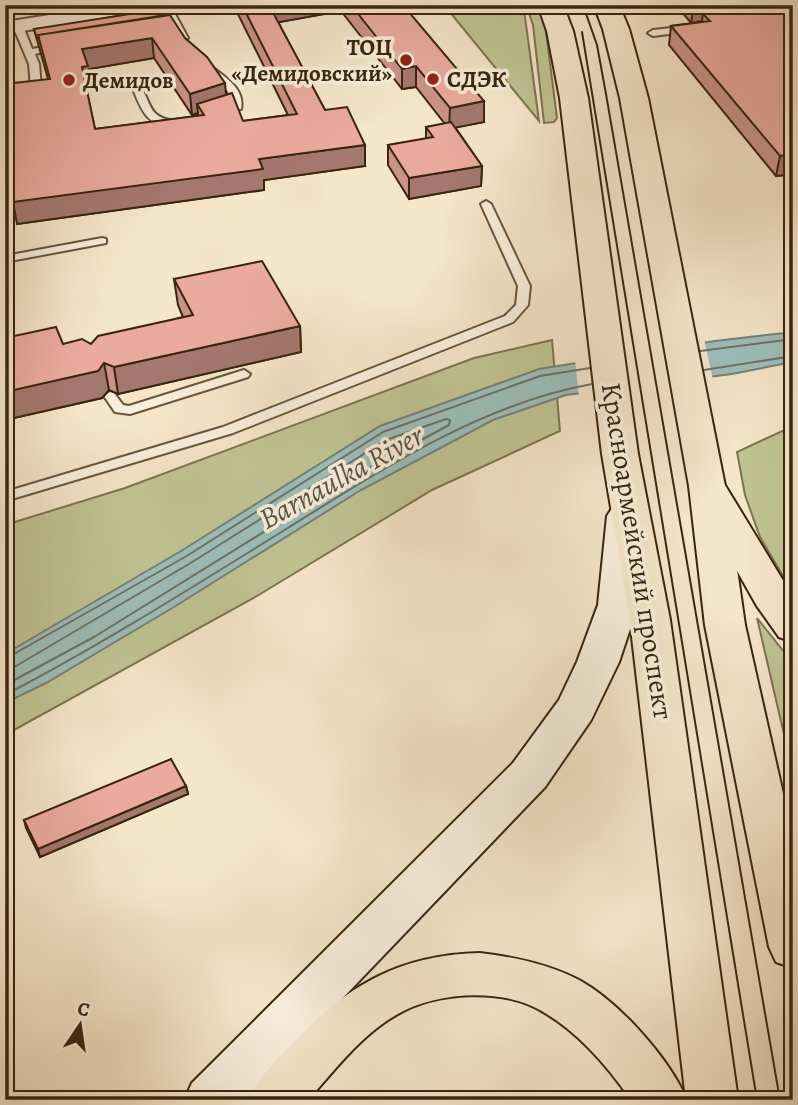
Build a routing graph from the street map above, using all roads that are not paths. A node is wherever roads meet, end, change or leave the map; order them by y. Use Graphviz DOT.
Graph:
graph roads {
  1 [pos="147,5"];
  2 [pos="165,5"];
  3 [pos="550,5"];
  4 [pos="606,5"];
  5 [pos="12,27"];
  6 [pos="704,27"];
  7 [pos="178,28"];
  8 [pos="164,30"];
  9 [pos="653,33"];
  10 [pos="69,45"];
  11 [pos="187,46"];
  12 [pos="29,52"];
  13 [pos="202,63"];
  14 [pos="138,89"];
  15 [pos="5,99"];
  16 [pos="209,115"];
  17 [pos="186,120"];
  18 [pos="486,204"];
  19 [pos="102,241"];
  20 [pos="5,259"];
  21 [pos="244,374"];
  22 [pos="110,396"];
  23 [pos="704,470"];
  24 [pos="5,497"];
  25 [pos="628,500"];
  26 [pos="793,626"];
  27 [pos="793,947"];
  28 [pos="210,1100"];
  29 [pos="274,1100"];
  30 [pos="661,1100"];
  31 [pos="712,1100"];
  1 -- 5 [label="street"];
  2 -- 7 [label="lane"];
  3 -- 25 [label="main road, Красноармейский проспект"];
  4 -- 23 [label="main road"];
  5 -- 12 [label="lane"];
  6 -- 9 [label="lane"];
  7 -- 8 [label="lane"];
  7 -- 11 [label="lane"];
  10 -- 12 [label="lane"];
  12 -- 15 [label="lane"];
  13 -- 16 [label="lane"];
  14 -- 17 [label="lane"];
  18 -- 24 [label="lane"];
  19 -- 20 [label="lane"];
  21 -- 22 [label="lane"];
  23 -- 26 [label="main road"];
  23 -- 27 [label="main road"];
  25 -- 28 [label="main road"];
  25 -- 31 [label="main road, Красноармейский проспект"];
  29 -- 30 [label="main road"];
}
